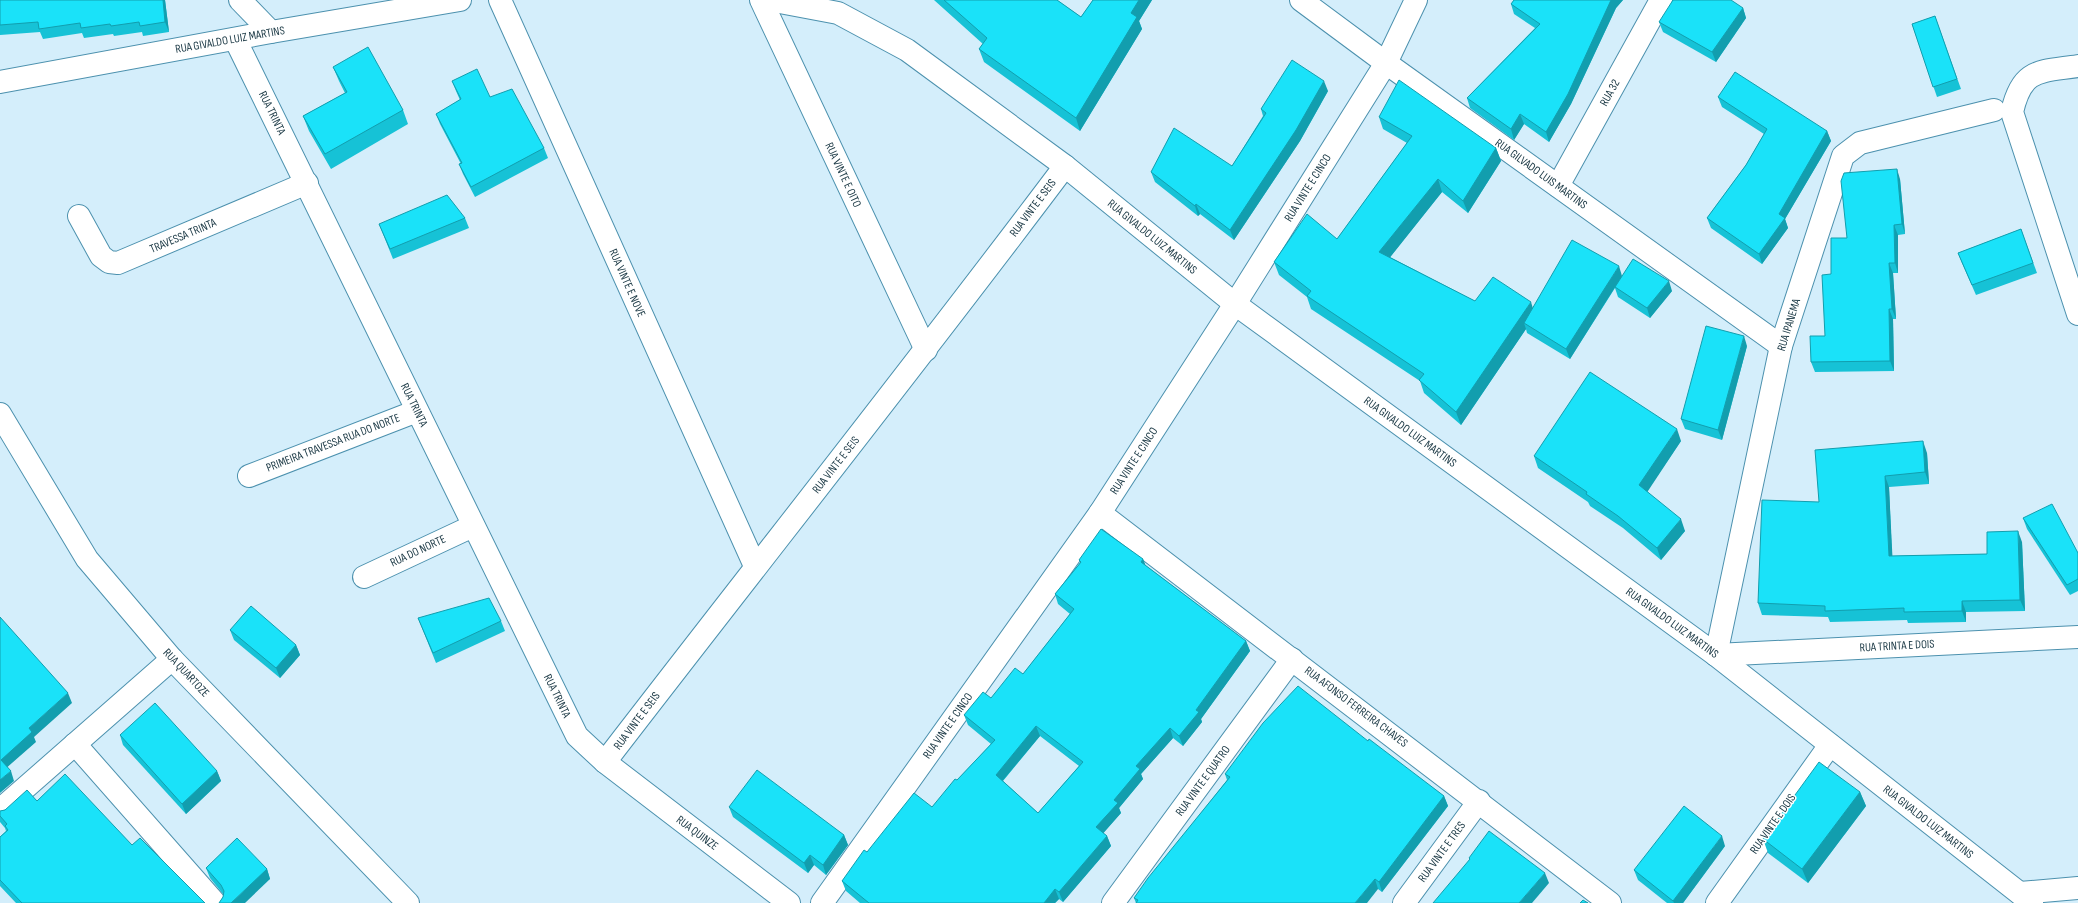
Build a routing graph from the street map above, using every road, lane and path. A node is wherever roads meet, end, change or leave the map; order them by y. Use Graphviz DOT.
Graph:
graph roads {
  1 [pos="240,0"];
  2 [pos="460,0"];
  3 [pos="500,0"];
  4 [pos="761,0"];
  5 [pos="769,0"];
  6 [pos="1301,0"];
  7 [pos="1416,0"];
  8 [pos="1661,0"];
  9 [pos="271,32"];
  10 [pos="235,39"];
  11 [pos="1386,63"];
  12 [pos="2078,66"];
  13 [pos="0,82"];
  14 [pos="1994,110"];
  15 [pos="1065,166"];
  16 [pos="307,183"];
  17 [pos="1558,186"];
  18 [pos="79,216"];
  19 [pos="1235,304"];
  20 [pos="2078,314"];
  21 [pos="1781,346"];
  22 [pos="926,350"];
  23 [pos="416,411"];
  24 [pos="0,414"];
  25 [pos="250,476"];
  26 [pos="1100,513"];
  27 [pos="473,526"];
  28 [pos="755,566"];
  29 [pos="364,577"];
  30 [pos="2078,637"];
  31 [pos="1716,655"];
  32 [pos="172,659"];
  33 [pos="1292,659"];
  34 [pos="76,744"];
  35 [pos="1830,745"];
  36 [pos="605,762"];
  37 [pos="1479,801"];
  38 [pos="0,810"];
  39 [pos="2078,888"];
  40 [pos="2026,898"];
  41 [pos="214,903"];
  42 [pos="408,903"];
  43 [pos="789,903"];
  44 [pos="822,903"];
  45 [pos="1113,903"];
  46 [pos="1404,903"];
  47 [pos="1610,903"];
  48 [pos="1717,903"];
  1 -- 9 [label="street"];
  2 -- 9 [label="street, RUA GIVALDO LUIZ MARTINS"];
  3 -- 28 [label="street, RUA VINTE E NOVE"];
  4 -- 22 [label="street, RUA VINTE E OITO"];
  5 -- 15 [label="street, RUA GIVALDO LUIZ MARTINS"];
  6 -- 11 [label="street, RUA GILVADO LUIS MARTINS"];
  7 -- 11 [label="street, RUA VINTE E CINCO"];
  8 -- 17 [label="street, RUA 32"];
  9 -- 10 [label="street, RUA GIVALDO LUIZ MARTINS"];
  10 -- 13 [label="street, RUA GIVALDO LUIZ MARTINS"];
  10 -- 16 [label="street, RUA TRINTA"];
  11 -- 17 [label="street, RUA GILVADO LUIS MARTINS"];
  11 -- 19 [label="street, RUA VINTE E CINCO"];
  12 -- 20 [label="street"];
  14 -- 21 [label="street, RUA IPANEMA"];
  15 -- 19 [label="street, RUA GIVALDO LUIZ MARTINS"];
  15 -- 22 [label="street, RUA VINTE E SEIS"];
  16 -- 18 [label="street, TRAVESSA TRINTA"];
  16 -- 23 [label="street, RUA TRINTA"];
  17 -- 21 [label="street, RUA GILVADO LUIS MARTINS"];
  19 -- 26 [label="street, RUA VINTE E CINCO"];
  19 -- 31 [label="street, RUA GIVALDO LUIZ MARTINS"];
  21 -- 31 [label="street, RUA IPANEMA"];
  22 -- 28 [label="street, RUA VINTE E SEIS"];
  23 -- 25 [label="street, PRIMEIRA TRAVESSA RUA DO NORTE"];
  23 -- 27 [label="street, RUA TRINTA"];
  24 -- 32 [label="street, RUA QUARTOZE"];
  26 -- 33 [label="street, RUA AFONSO FERREIRA CHAVES"];
  26 -- 44 [label="street, RUA VINTE E CINCO"];
  27 -- 29 [label="street, RUA DO NORTE"];
  27 -- 36 [label="street, RUA TRINTA"];
  28 -- 36 [label="street, RUA VINTE E SEIS"];
  30 -- 31 [label="street, RUA TRINTA E DOIS"];
  31 -- 35 [label="street, RUA GIVALDO LUIZ MARTINS"];
  32 -- 34 [label="street"];
  32 -- 42 [label="street, RUA QUARTOZE"];
  33 -- 37 [label="street, RUA AFONSO FERREIRA CHAVES"];
  33 -- 45 [label="street, RUA VINTE E QUATRO"];
  34 -- 38 [label="street"];
  34 -- 41 [label="street"];
  35 -- 40 [label="street, RUA GIVALDO LUIZ MARTINS"];
  35 -- 48 [label="street, RUA VINTE E DOIS"];
  36 -- 43 [label="street, RUA QUINZE"];
  37 -- 46 [label="street, RUA VINTE E TRES"];
  37 -- 47 [label="street, RUA AFONSO FERREIRA CHAVES"];
  39 -- 40 [label="street"];
}
